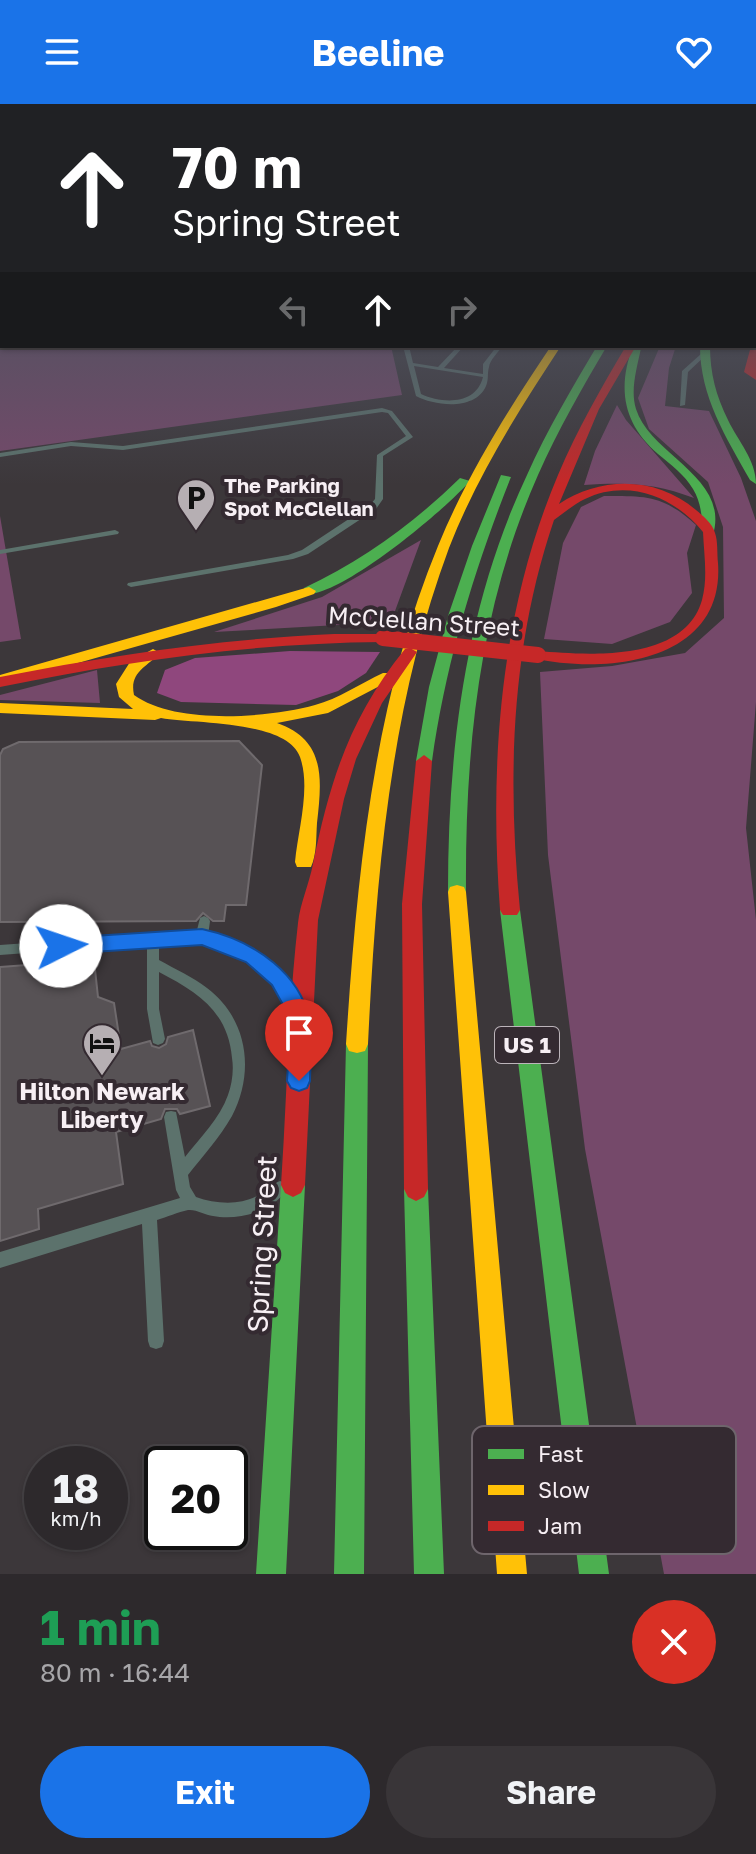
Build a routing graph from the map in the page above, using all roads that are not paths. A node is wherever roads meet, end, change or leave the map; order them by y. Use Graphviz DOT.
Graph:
graph roads {
  1 [pos="406,348"];
  2 [pos="459,348"];
  3 [pos="498,348"];
  4 [pos="555,348"];
  5 [pos="601,348"];
  6 [pos="633,348"];
  7 [pos="634,348"];
  8 [pos="755,348"];
  9 [pos="703,349"];
  10 [pos="410,364"];
  11 [pos="440,368"];
  12 [pos="486,376"];
  13 [pos="756,377"];
  14 [pos="682,405"];
  15 [pos="493,449"];
  16 [pos="0,455"];
  17 [pos="512,464"];
  18 [pos="756,480"];
  19 [pos="547,519"];
  20 [pos="115,532"];
  21 [pos="709,532"];
  22 [pos="0,552"];
  23 [pos="131,585"];
  24 [pos="410,652"];
  25 [pos="153,653"];
  26 [pos="388,676"];
  27 [pos="0,681"];
  28 [pos="0,708"];
  29 [pos="180,716"];
  30 [pos="248,722"];
  31 [pos="308,920"];
  32 [pos="204,921"];
  33 [pos="202,937"];
  34 [pos="153,939"];
  35 [pos="0,950"];
  36 [pos="152,962"];
  37 [pos="301,1032"];
  38 [pos="158,1039"];
  39 [pos="171,1117"];
  40 [pos="294,1168"];
  41 [pos="180,1174"];
  42 [pos="191,1202"];
  43 [pos="149,1215"];
  44 [pos="0,1260"];
  45 [pos="156,1341"];
  46 [pos="500,1426"];
  47 [pos="575,1426"];
  48 [pos="510,1554"];
  49 [pos="591,1554"];
  50 [pos="271,1574"];
  51 [pos="349,1574"];
  52 [pos="429,1574"];
  53 [pos="512,1574"];
  54 [pos="594,1574"];
  1 -- 10 [label="lane"];
  2 -- 11 [label="lane"];
  3 -- 12 [label="lane"];
  4 -- 15 [label="main road"];
  5 -- 46 [label="main road"];
  6 -- 19 [label="main road, US 1"];
  7 -- 21 [label="main road, McClellan Street"];
  8 -- 13 [label="main road"];
  9 -- 14 [label="lane"];
  9 -- 18 [label="main road"];
  10 -- 11 [label="lane"];
  10 -- 12 [label="lane"];
  11 -- 12 [label="lane"];
  15 -- 24 [label="main road"];
  15 -- 27 [label="main road"];
  16 -- 23 [label="lane"];
  17 -- 52 [label="main road"];
  19 -- 21 [label="main road"];
  19 -- 47 [label="main road, US 1"];
  20 -- 22 [label="lane"];
  21 -- 25 [label="main road, McClellan Street, bridge"];
  24 -- 26 [label="main road, Spring Street"];
  24 -- 51 [label="main road"];
  25 -- 27 [label="main road, McClellan Street"];
  25 -- 29 [label="main road"];
  26 -- 30 [label="main road"];
  26 -- 31 [label="main road, Spring Street"];
  28 -- 29 [label="main road"];
  29 -- 30 [label="main road"];
  30 -- 31 [label="main road"];
  31 -- 37 [label="main road, Spring Street"];
  32 -- 33 [label="lane"];
  33 -- 34 [label="lane"];
  33 -- 37 [label="lane"];
  34 -- 35 [label="lane"];
  34 -- 36 [label="lane"];
  36 -- 38 [label="lane"];
  36 -- 41 [label="lane"];
  37 -- 40 [label="main road, Spring Street"];
  39 -- 41 [label="lane"];
  40 -- 42 [label="lane"];
  40 -- 50 [label="main road, Spring Street"];
  41 -- 42 [label="lane"];
  42 -- 43 [label="lane"];
  43 -- 44 [label="lane"];
  43 -- 45 [label="lane"];
  48 -- 53 [label="main road"];
  49 -- 54 [label="main road, US 1"];
}
